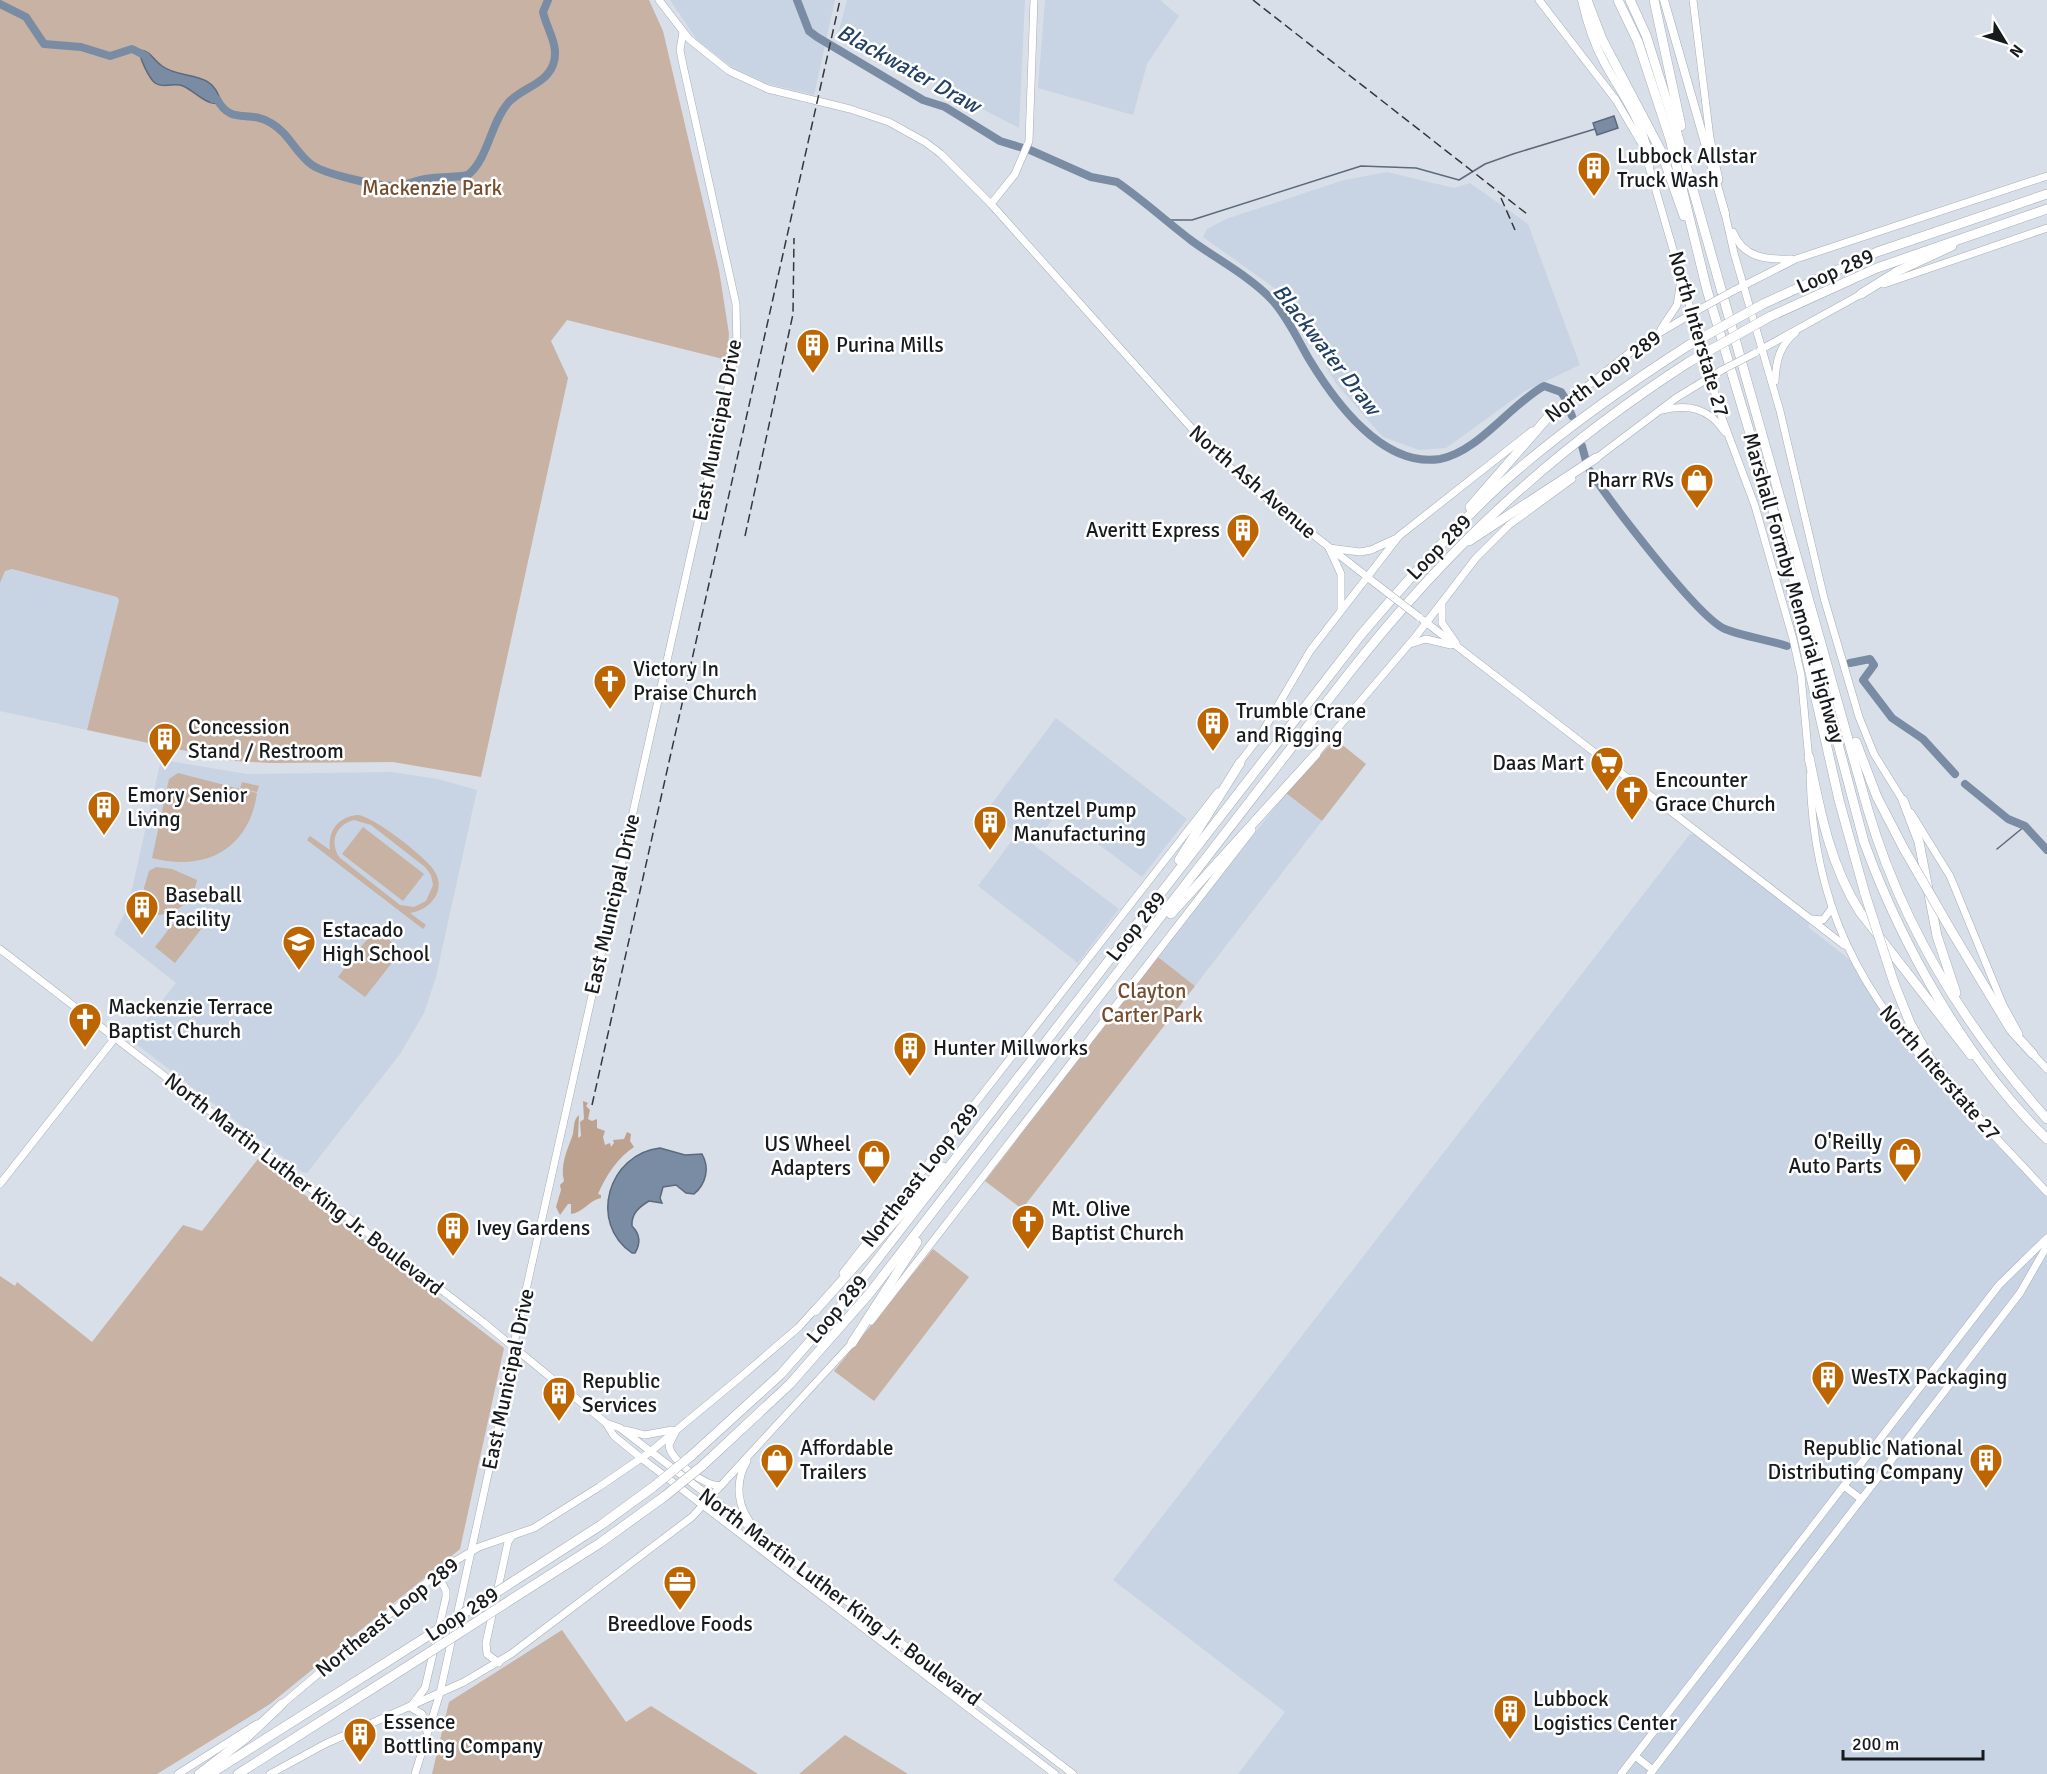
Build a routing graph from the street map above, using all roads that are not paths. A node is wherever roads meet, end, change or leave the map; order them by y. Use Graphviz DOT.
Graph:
graph roads {
  1 [pos="659,0"];
  2 [pos="1034,0"];
  3 [pos="1539,0"];
  4 [pos="1582,0"];
  5 [pos="1587,0"];
  6 [pos="1618,0"];
  7 [pos="1630,0"];
  8 [pos="1654,0"];
  9 [pos="1664,0"];
  10 [pos="1693,0"];
  11 [pos="683,32"];
  12 [pos="1649,165"];
  13 [pos="1688,173"];
  14 [pos="2047,176"];
  15 [pos="2047,194"];
  16 [pos="991,204"];
  17 [pos="2047,209"];
  18 [pos="1725,213"];
  19 [pos="2012,221"];
  20 [pos="2047,228"];
  21 [pos="1796,259"];
  22 [pos="1681,274"];
  23 [pos="1745,284"];
  24 [pos="1707,290"];
  25 [pos="1861,294"];
  26 [pos="1693,314"];
  27 [pos="1806,324"];
  28 [pos="1657,334"];
  29 [pos="1763,348"];
  30 [pos="1711,377"];
  31 [pos="1774,390"];
  32 [pos="1660,410"];
  33 [pos="1549,416"];
  34 [pos="1731,442"];
  35 [pos="1596,458"];
  36 [pos="1777,522"];
  37 [pos="1400,536"];
  38 [pos="1329,548"];
  39 [pos="1426,559"];
  40 [pos="1369,578"];
  41 [pos="1421,585"];
  42 [pos="1442,603"];
  43 [pos="1341,611"];
  44 [pos="1426,623"];
  45 [pos="1409,644"];
  46 [pos="1459,648"];
  47 [pos="1827,666"];
  48 [pos="1316,754"];
  49 [pos="1809,757"];
  50 [pos="1240,763"];
  51 [pos="1903,800"];
  52 [pos="1832,908"];
  53 [pos="1810,919"];
  54 [pos="1847,947"];
  55 [pos="0,949"];
  56 [pos="1108,986"];
  57 [pos="1084,994"];
  58 [pos="1961,1007"];
  59 [pos="115,1038"];
  60 [pos="2033,1054"];
  61 [pos="2047,1069"];
  62 [pos="2025,1118"];
  63 [pos="2047,1119"];
  64 [pos="984,1123"];
  65 [pos="998,1128"];
  66 [pos="1988,1130"];
  67 [pos="2047,1139"];
  68 [pos="0,1184"];
  69 [pos="2047,1192"];
  70 [pos="2047,1238"];
  71 [pos="2047,1246"];
  72 [pos="814,1311"];
  73 [pos="852,1343"];
  74 [pos="513,1348"];
  75 [pos="606,1423"];
  76 [pos="620,1428"];
  77 [pos="678,1428"];
  78 [pos="753,1451"];
  79 [pos="650,1452"];
  80 [pos="641,1458"];
  81 [pos="723,1484"];
  82 [pos="1844,1486"];
  83 [pos="710,1498"];
  84 [pos="1862,1499"];
  85 [pos="702,1506"];
  86 [pos="512,1536"];
  87 [pos="770,1542"];
  88 [pos="471,1551"];
  89 [pos="776,1559"];
  90 [pos="428,1579"];
  91 [pos="499,1663"];
  92 [pos="440,1693"];
  93 [pos="282,1704"];
  94 [pos="410,1707"];
  95 [pos="427,1733"];
  96 [pos="1635,1756"];
  97 [pos="1651,1772"];
  98 [pos="178,1774"];
  99 [pos="199,1774"];
  100 [pos="210,1774"];
  101 [pos="238,1774"];
  102 [pos="270,1774"];
  103 [pos="415,1774"];
  104 [pos="1055,1774"];
  105 [pos="1073,1774"];
  106 [pos="1621,1774"];
  1 -- 11 [label="main road, North Ash Avenue"];
  2 -- 16 [label="main road"];
  3 -- 12 [label="main road, North Interstate 27"];
  4 -- 12 [label="main road"];
  5 -- 24 [label="highway"];
  6 -- 24 [label="highway, Marshall Formby Memorial Highway"];
  7 -- 13 [label="highway, Marshall Formby Memorial Highway"];
  8 -- 13 [label="highway"];
  9 -- 18 [label="main road"];
  10 -- 18 [label="main road"];
  11 -- 16 [label="main road, North Ash Avenue"];
  11 -- 74 [label="main road, East Municipal Drive"];
  12 -- 22 [label="main road, North Interstate 27"];
  13 -- 47 [label="highway, Marshall Formby Memorial Highway"];
  14 -- 21 [label="main road, North Loop 289"];
  15 -- 39 [label="highway, Loop 289, bridge"];
  16 -- 38 [label="main road, North Ash Avenue"];
  17 -- 19 [label="highway, Loop 289"];
  18 -- 21 [label="main road"];
  18 -- 23 [label="main road"];
  19 -- 25 [label="highway"];
  19 -- 41 [label="highway, Loop 289, bridge"];
  20 -- 25 [label="main road"];
  21 -- 23 [label="main road, North Loop 289"];
  22 -- 26 [label="main road, North Interstate 27"];
  22 -- 28 [label="main road"];
  23 -- 26 [label="main road, North Loop 289, bridge"];
  23 -- 29 [label="main road"];
  24 -- 36 [label="highway, Marshall Formby Memorial Highway"];
  25 -- 27 [label="main road"];
  26 -- 28 [label="main road, North Loop 289"];
  26 -- 30 [label="main road, North Interstate 27"];
  27 -- 29 [label="main road"];
  27 -- 31 [label="main road"];
  28 -- 33 [label="main road, North Loop 289"];
  29 -- 30 [label="main road, bridge"];
  29 -- 31 [label="main road"];
  30 -- 32 [label="main road"];
  30 -- 34 [label="main road, North Interstate 27"];
  31 -- 51 [label="main road"];
  32 -- 34 [label="main road"];
  32 -- 35 [label="main road"];
  33 -- 37 [label="main road, North Loop 289"];
  33 -- 39 [label="highway"];
  34 -- 49 [label="main road, North Interstate 27"];
  35 -- 41 [label="highway"];
  35 -- 42 [label="main road"];
  36 -- 62 [label="highway, Marshall Formby Memorial Highway"];
  36 -- 66 [label="highway, bridge"];
  37 -- 38 [label="main road"];
  37 -- 40 [label="main road, North Loop 289"];
  38 -- 40 [label="main road, North Ash Avenue"];
  38 -- 43 [label="main road"];
  39 -- 57 [label="highway, Loop 289"];
  40 -- 43 [label="main road, Northeast Loop 289"];
  40 -- 44 [label="main road, North Ash Avenue, bridge"];
  41 -- 56 [label="highway, Loop 289"];
  42 -- 44 [label="main road"];
  42 -- 46 [label="main road"];
  43 -- 50 [label="main road, Northeast Loop 289"];
  44 -- 45 [label="main road"];
  44 -- 46 [label="main road, North Ash Avenue"];
  45 -- 46 [label="main road"];
  45 -- 48 [label="main road"];
  46 -- 53 [label="main road, North Ash Avenue"];
  47 -- 58 [label="highway, Marshall Formby Memorial Highway"];
  47 -- 60 [label="highway, bridge"];
  48 -- 56 [label="highway"];
  48 -- 73 [label="main road"];
  49 -- 52 [label="main road, North Interstate 27"];
  49 -- 62 [label="highway"];
  50 -- 57 [label="highway"];
  50 -- 72 [label="main road, Northeast Loop 289"];
  51 -- 58 [label="highway"];
  51 -- 60 [label="main road"];
  52 -- 53 [label="main road"];
  52 -- 54 [label="main road, North Interstate 27"];
  53 -- 54 [label="main road, North Ash Avenue"];
  54 -- 66 [label="main road, North Interstate 27"];
  55 -- 59 [label="main road, North Martin Luther King Jr. Boulevard"];
  56 -- 65 [label="highway, Loop 289"];
  57 -- 64 [label="highway, Loop 289"];
  58 -- 63 [label="highway, Marshall Formby Memorial Highway"];
  59 -- 68 [label="main road"];
  59 -- 74 [label="main road, North Martin Luther King Jr. Boulevard"];
  60 -- 61 [label="main road"];
  62 -- 67 [label="highway, Marshall Formby Memorial Highway"];
  64 -- 72 [label="highway"];
  64 -- 100 [label="highway, Loop 289, bridge"];
  65 -- 73 [label="highway"];
  65 -- 101 [label="highway, Loop 289, bridge"];
  66 -- 69 [label="main road, North Interstate 27"];
  70 -- 82 [label="main road"];
  71 -- 84 [label="main road"];
  72 -- 77 [label="main road, Northeast Loop 289"];
  73 -- 78 [label="main road"];
  74 -- 75 [label="main road, North Martin Luther King Jr. Boulevard"];
  74 -- 88 [label="main road, East Municipal Drive"];
  75 -- 76 [label="main road, North Martin Luther King Jr. Boulevard"];
  75 -- 80 [label="main road, North Martin Luther King Jr. Boulevard"];
  76 -- 77 [label="main road"];
  76 -- 79 [label="main road, North Martin Luther King Jr. Boulevard"];
  77 -- 79 [label="main road, Northeast Loop 289"];
  77 -- 81 [label="main road"];
  78 -- 81 [label="main road"];
  78 -- 87 [label="main road"];
  79 -- 80 [label="main road, Northeast Loop 289"];
  79 -- 83 [label="main road, North Martin Luther King Jr. Boulevard"];
  80 -- 85 [label="main road, North Martin Luther King Jr. Boulevard"];
  80 -- 86 [label="main road, Northeast Loop 289"];
  81 -- 83 [label="main road"];
  82 -- 84 [label="main road"];
  82 -- 96 [label="main road"];
  83 -- 85 [label="main road"];
  83 -- 87 [label="main road, North Martin Luther King Jr. Boulevard"];
  84 -- 97 [label="main road"];
  85 -- 89 [label="main road, North Martin Luther King Jr. Boulevard"];
  85 -- 91 [label="main road"];
  86 -- 88 [label="main road, Northeast Loop 289"];
  86 -- 91 [label="main road"];
  87 -- 89 [label="main road"];
  87 -- 105 [label="main road, North Martin Luther King Jr. Boulevard"];
  88 -- 90 [label="main road, Northeast Loop 289"];
  88 -- 92 [label="main road, East Municipal Drive"];
  89 -- 104 [label="main road, North Martin Luther King Jr. Boulevard"];
  90 -- 93 [label="main road, Northeast Loop 289"];
  90 -- 94 [label="main road"];
  91 -- 92 [label="main road"];
  92 -- 94 [label="main road"];
  92 -- 95 [label="main road, East Municipal Drive"];
  93 -- 98 [label="main road, Northeast Loop 289"];
  93 -- 99 [label="highway"];
  94 -- 95 [label="main road"];
  94 -- 102 [label="main road"];
  95 -- 103 [label="main road, East Municipal Drive"];
  96 -- 97 [label="main road"];
  96 -- 106 [label="main road"];
}
